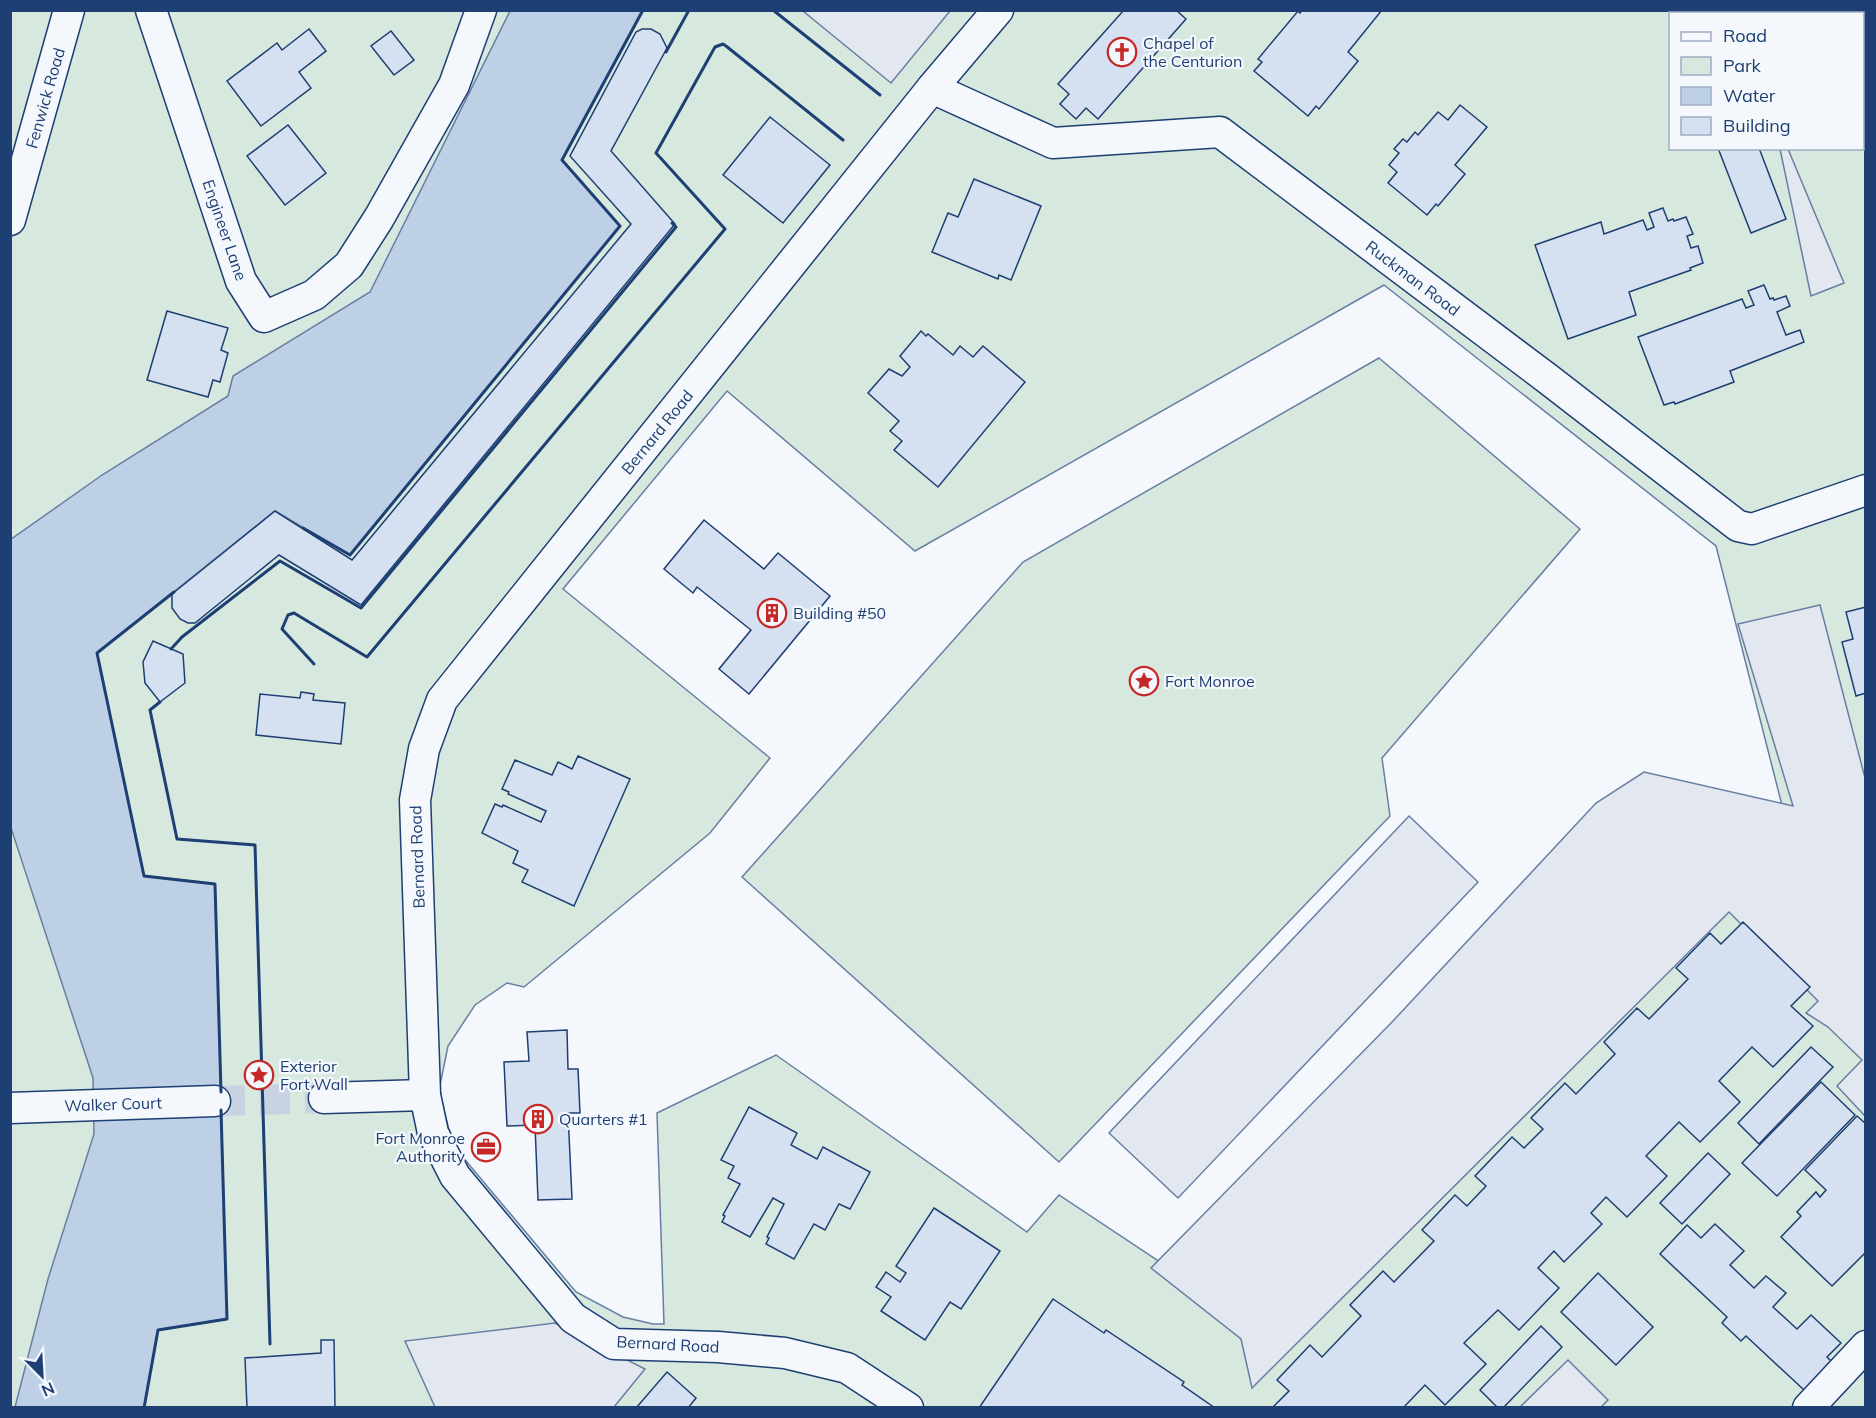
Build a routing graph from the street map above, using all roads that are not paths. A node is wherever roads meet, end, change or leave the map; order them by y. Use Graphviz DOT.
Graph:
graph roads {
  1 [pos="69,10"];
  2 [pos="151,10"];
  3 [pos="481,10"];
  4 [pos="998,10"];
  5 [pos="932,88"];
  6 [pos="10,220"];
  7 [pos="1866,490"];
  8 [pos="425,1095"];
  9 [pos="324,1098"];
  10 [pos="215,1101"];
  11 [pos="10,1108"];
  12 [pos="1866,1346"];
  13 [pos="908,1407"];
  14 [pos="1808,1407"];
  1 -- 6 [label="street, Fenwick Road"];
  2 -- 3 [label="street, Engineer Lane"];
  4 -- 5 [label="street, Bernard Road"];
  5 -- 7 [label="street, Ruckman Road"];
  5 -- 8 [label="street, Bernard Road"];
  8 -- 9 [label="street"];
  8 -- 13 [label="street, Bernard Road"];
  10 -- 11 [label="street, Walker Court"];
  12 -- 14 [label="street"];
}
